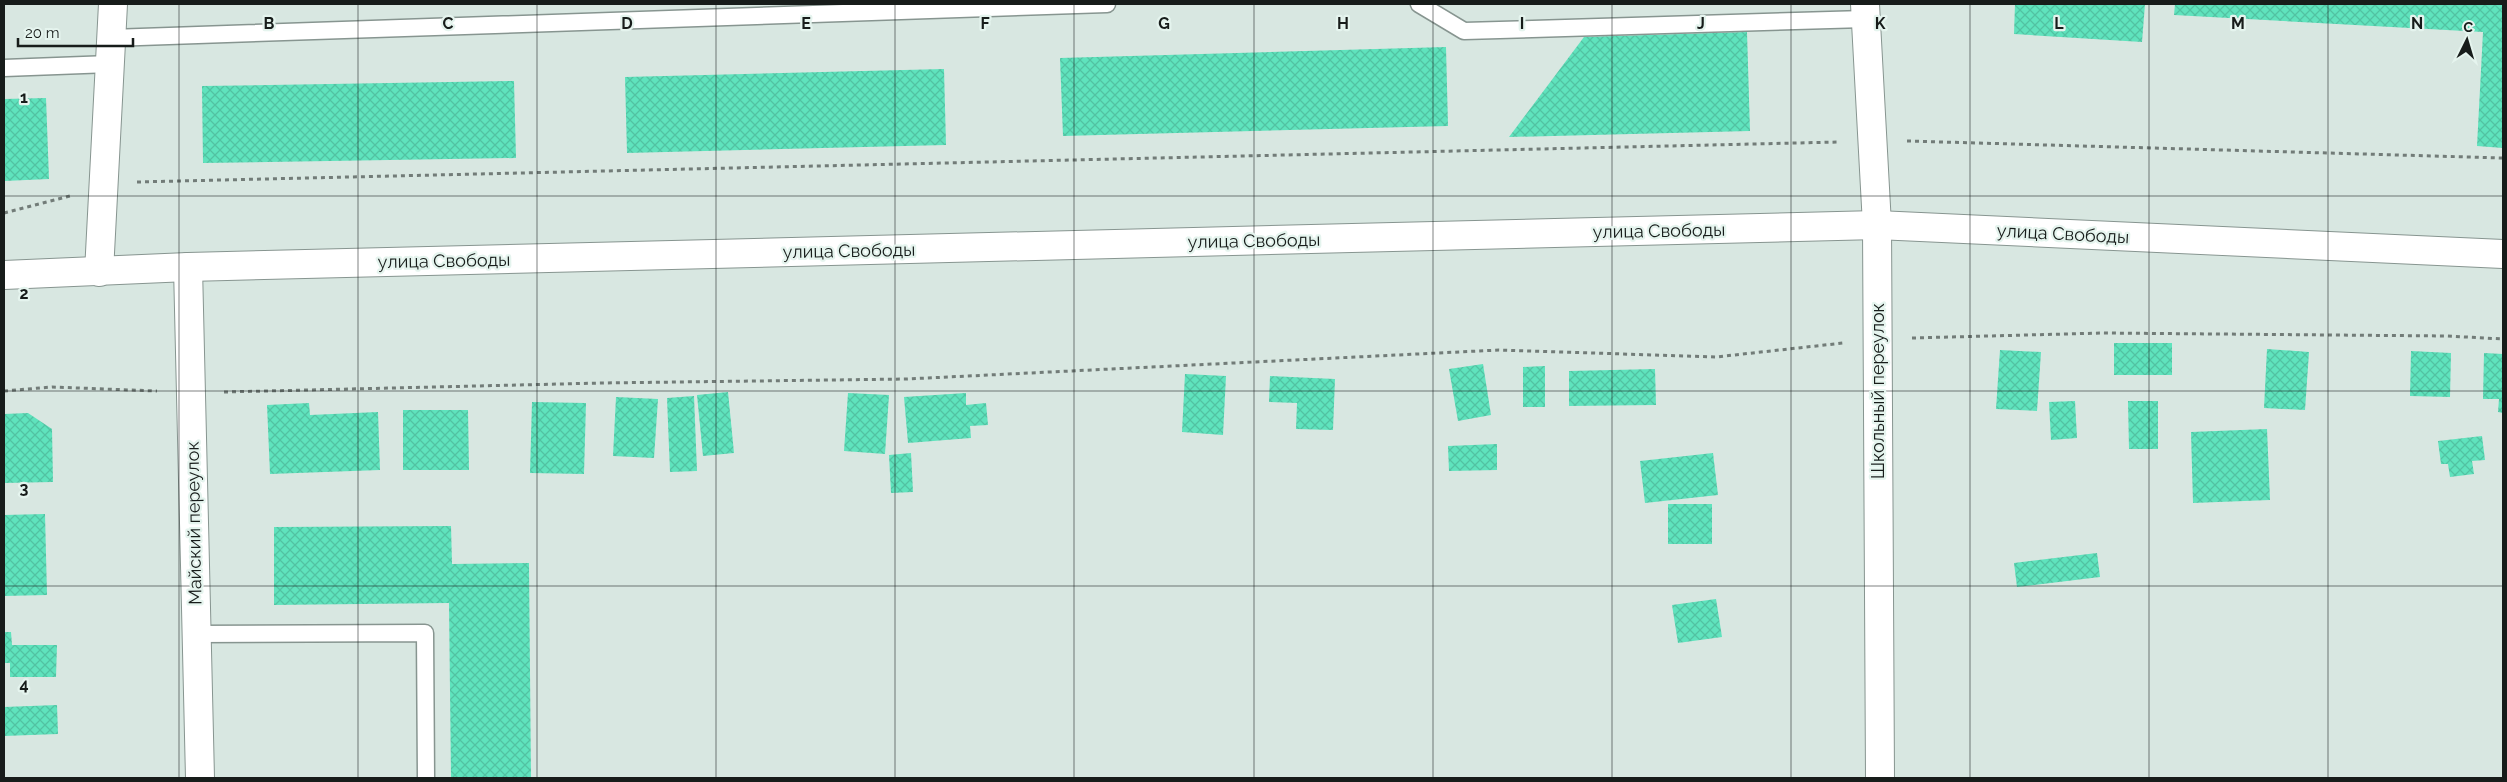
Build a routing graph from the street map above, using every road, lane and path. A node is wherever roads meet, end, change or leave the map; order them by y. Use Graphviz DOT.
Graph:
graph roads {
  1 [pos="113,4"];
  2 [pos="1107,4"];
  3 [pos="1419,4"];
  4 [pos="1865,11"];
  5 [pos="112,38"];
  6 [pos="110,64"];
  7 [pos="4,68"];
  8 [pos="1872,142"];
  9 [pos="2503,158"];
  10 [pos="104,187"];
  11 [pos="4,213"];
  12 [pos="1877,226"];
  13 [pos="2503,254"];
  14 [pos="188,267"];
  15 [pos="99,272"];
  16 [pos="4,275"];
  17 [pos="1878,339"];
  18 [pos="2503,340"];
  19 [pos="4,391"];
  20 [pos="190,392"];
  21 [pos="196,634"];
  22 [pos="200,778"];
  23 [pos="426,778"];
  24 [pos="1880,778"];
  1 -- 5 [label="main road"];
  2 -- 5 [label="lane"];
  3 -- 4 [label="lane"];
  4 -- 8 [label="main road, Школьный переулок"];
  5 -- 6 [label="main road"];
  6 -- 7 [label="lane"];
  6 -- 10 [label="main road"];
  8 -- 9 [label="path"];
  8 -- 10 [label="path"];
  8 -- 12 [label="main road, Школьный переулок"];
  10 -- 11 [label="path"];
  10 -- 15 [label="main road"];
  12 -- 13 [label="main road, улица Свободы"];
  12 -- 14 [label="main road, улица Свободы"];
  12 -- 17 [label="main road, Школьный переулок"];
  14 -- 15 [label="main road, улица Свободы"];
  14 -- 20 [label="main road, Майский переулок"];
  15 -- 16 [label="main road, улица Свободы"];
  17 -- 18 [label="path"];
  17 -- 20 [label="path"];
  17 -- 24 [label="main road, Школьный переулок"];
  19 -- 20 [label="path"];
  20 -- 21 [label="main road, Майский переулок"];
  21 -- 22 [label="main road, Майский переулок"];
  21 -- 23 [label="lane"];
}
